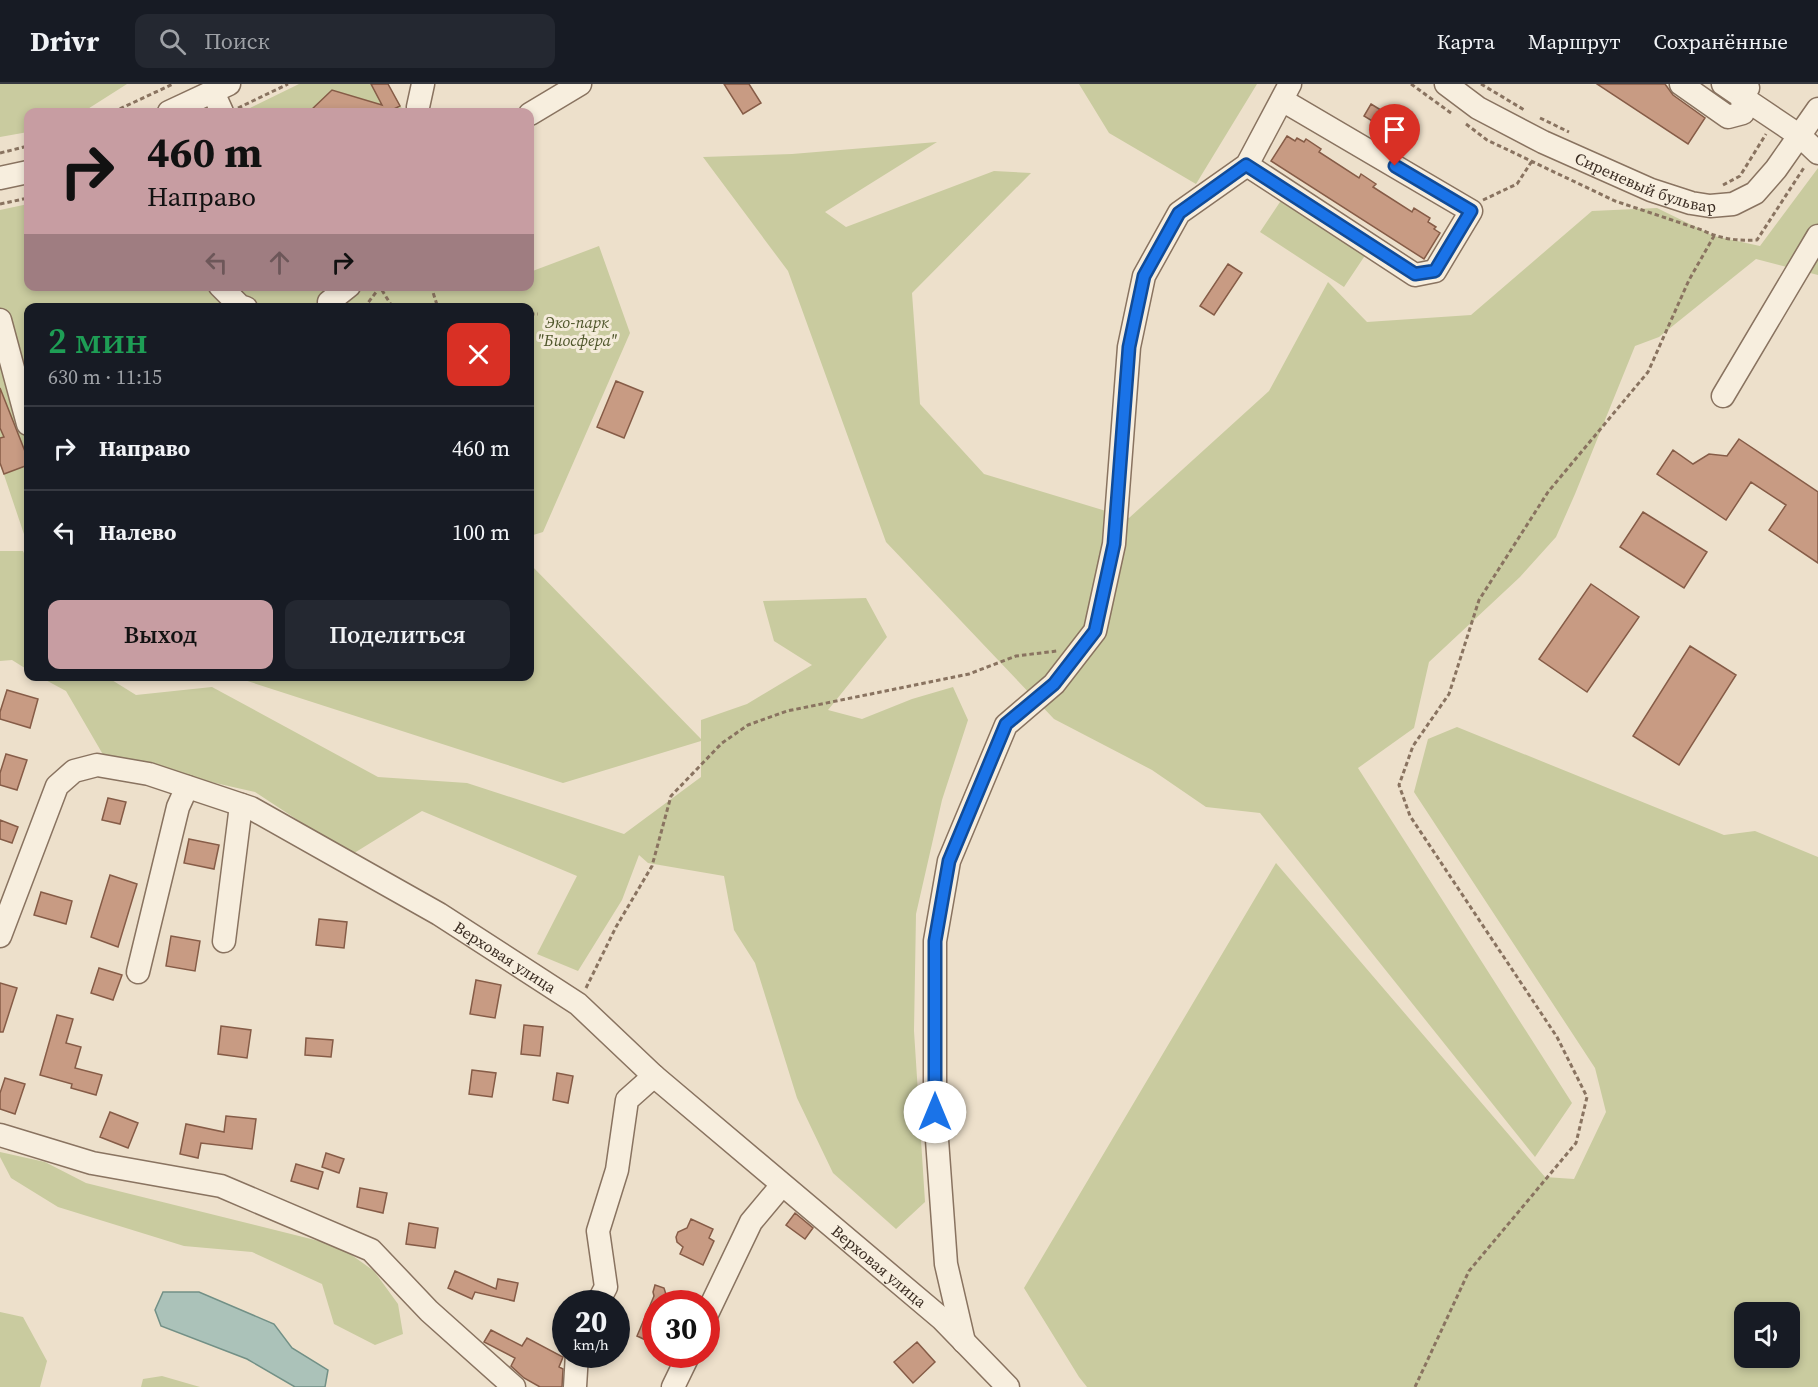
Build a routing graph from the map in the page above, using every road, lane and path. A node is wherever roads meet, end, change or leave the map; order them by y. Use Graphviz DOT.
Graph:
graph roads {
  1 [pos="173,84"];
  2 [pos="288,84"];
  3 [pos="423,84"];
  4 [pos="580,84"];
  5 [pos="1446,84"];
  6 [pos="1481,84"];
  7 [pos="1681,84"];
  8 [pos="1723,84"];
  9 [pos="221,88"];
  10 [pos="1747,90"];
  11 [pos="1286,92"];
  12 [pos="418,107"];
  13 [pos="122,108"];
  14 [pos="178,108"];
  15 [pos="229,108"];
  16 [pos="234,108"];
  17 [pos="534,112"];
  18 [pos="1776,119"];
  19 [pos="1811,125"];
  20 [pos="1578,135"];
  21 [pos="24,147"];
  22 [pos="0,153"];
  23 [pos="1818,153"];
  24 [pos="1532,161"];
  25 [pos="1246,165"];
  26 [pos="24,173"];
  27 [pos="0,178"];
  28 [pos="1714,186"];
  29 [pos="24,199"];
  30 [pos="0,204"];
  31 [pos="1471,211"];
  32 [pos="1713,236"];
  33 [pos="1818,236"];
  34 [pos="225,291"];
  35 [pos="342,291"];
  36 [pos="328,302"];
  37 [pos="237,303"];
  38 [pos="534,314"];
  39 [pos="538,314"];
  40 [pos="0,320"];
  41 [pos="23,384"];
  42 [pos="1723,396"];
  43 [pos="1066,646"];
  44 [pos="187,787"];
  45 [pos="241,805"];
  46 [pos="0,936"];
  47 [pos="224,940"];
  48 [pos="138,972"];
  49 [pos="578,1004"];
  50 [pos="654,1076"];
  51 [pos="0,1135"];
  52 [pos="782,1185"];
  53 [pos="604,1290"];
  54 [pos="718,1290"];
  55 [pos="964,1342"];
  56 [pos="576,1368"];
  57 [pos="683,1368"];
  58 [pos="514,1387"];
  59 [pos="575,1387"];
  60 [pos="674,1387"];
  61 [pos="1008,1387"];
  62 [pos="1415,1387"];
  1 -- 13 [label="path"];
  2 -- 16 [label="path"];
  3 -- 12 [label="street"];
  4 -- 17 [label="street"];
  5 -- 19 [label="street, Сиреневый бульвар"];
  6 -- 20 [label="path"];
  7 -- 10 [label="street"];
  8 -- 10 [label="street"];
  9 -- 14 [label="street"];
  9 -- 15 [label="street"];
  10 -- 18 [label="street"];
  11 -- 25 [label="street"];
  11 -- 31 [label="street"];
  18 -- 19 [label="street"];
  18 -- 28 [label="path"];
  19 -- 23 [label="street"];
  21 -- 22 [label="path"];
  24 -- 31 [label="path"];
  25 -- 31 [label="street"];
  25 -- 55 [label="street"];
  26 -- 27 [label="street"];
  29 -- 30 [label="path"];
  32 -- 62 [label="path"];
  33 -- 42 [label="street"];
  34 -- 37 [label="street"];
  35 -- 36 [label="street"];
  38 -- 39 [label="path"];
  40 -- 41 [label="street"];
  43 -- 49 [label="path"];
  44 -- 45 [label="street, Верховая улица"];
  44 -- 46 [label="street, Верховая улица"];
  44 -- 48 [label="street"];
  45 -- 47 [label="street"];
  45 -- 49 [label="street, Верховая улица"];
  49 -- 50 [label="street, Верховая улица"];
  50 -- 52 [label="street, Верховая улица"];
  50 -- 53 [label="street"];
  51 -- 58 [label="street"];
  52 -- 54 [label="street"];
  52 -- 55 [label="street, Верховая улица"];
  55 -- 61 [label="street, Верховая улица"];
  56 -- 59 [label="street"];
  57 -- 60 [label="street"];
}
